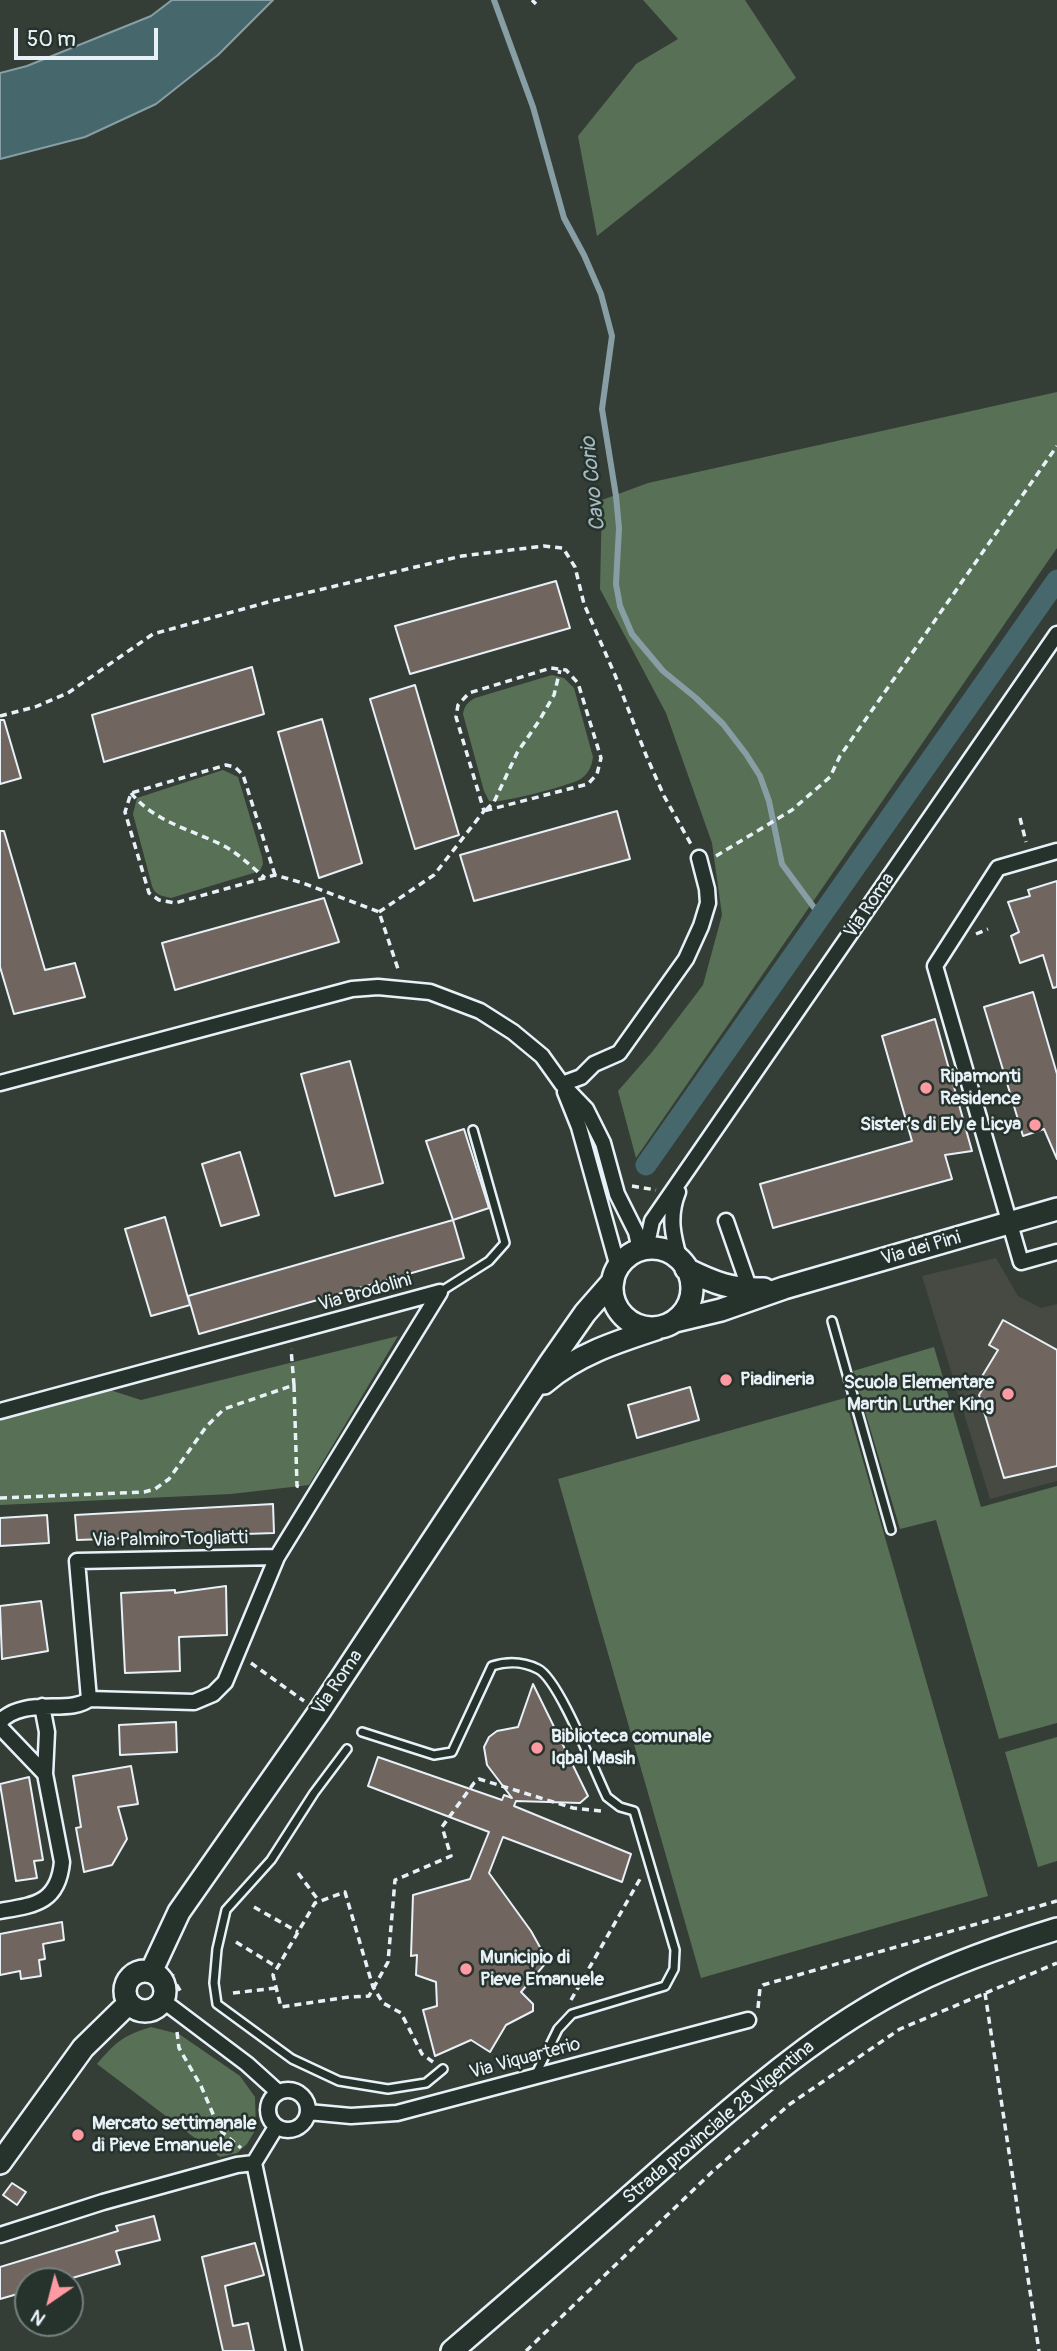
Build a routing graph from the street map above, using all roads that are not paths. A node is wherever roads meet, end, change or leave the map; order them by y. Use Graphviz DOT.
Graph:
graph roads {
  1 [pos="1057,634"];
  2 [pos="1057,851"];
  3 [pos="699,859"];
  4 [pos="0,1083"];
  5 [pos="562,1084"];
  6 [pos="473,1130"];
  7 [pos="684,1178"];
  8 [pos="1057,1209"];
  9 [pos="726,1222"];
  10 [pos="1010,1224"];
  11 [pos="643,1250"];
  12 [pos="1057,1252"];
  13 [pos="683,1265"];
  14 [pos="615,1274"];
  15 [pos="784,1288"];
  16 [pos="750,1290"];
  17 [pos="440,1292"];
  18 [pos="832,1321"];
  19 [pos="668,1324"];
  20 [pos="529,1396"];
  21 [pos="0,1411"];
  22 [pos="891,1530"];
  23 [pos="277,1558"];
  24 [pos="89,1699"];
  25 [pos="42,1706"];
  26 [pos="0,1725"];
  27 [pos="362,1732"];
  28 [pos="347,1749"];
  29 [pos="45,1774"];
  30 [pos="0,1911"];
  31 [pos="1057,1929"];
  32 [pos="151,1972"];
  33 [pos="162,2000"];
  34 [pos="129,2003"];
  35 [pos="748,2020"];
  36 [pos="443,2069"];
  37 [pos="535,2077"];
  38 [pos="278,2092"];
  39 [pos="308,2112"];
  40 [pos="276,2127"];
  41 [pos="0,2163"];
  42 [pos="254,2163"];
  43 [pos="0,2235"];
  44 [pos="294,2351"];
  45 [pos="452,2351"];
  1 -- 7 [label="street, Via Roma"];
  2 -- 10 [label="street"];
  3 -- 5 [label="street"];
  4 -- 5 [label="street"];
  5 -- 11 [label="street"];
  5 -- 14 [label="street"];
  6 -- 17 [label="lane"];
  7 -- 11 [label="street, Via Roma"];
  7 -- 13 [label="street, Via Roma"];
  8 -- 10 [label="street, Via dei Pini"];
  9 -- 16 [label="street"];
  10 -- 12 [label="street"];
  10 -- 15 [label="street, Via dei Pini"];
  11 -- 13 [label="street"];
  11 -- 14 [label="street"];
  13 -- 16 [label="street, Via dei Pini"];
  13 -- 19 [label="street"];
  14 -- 19 [label="street"];
  14 -- 20 [label="street, Via Roma"];
  15 -- 16 [label="street, Via dei Pini"];
  15 -- 19 [label="street, Via dei Pini"];
  17 -- 21 [label="street, Via Brodolini"];
  17 -- 23 [label="street, Via Brodolini"];
  18 -- 22 [label="lane"];
  19 -- 20 [label="street, Via Roma"];
  20 -- 32 [label="street, Via Roma"];
  23 -- 24 [label="street, Via Brodolini"];
  23 -- 24 [label="street, Via Palmiro Togliatti"];
  24 -- 25 [label="street, Via Brodolini"];
  25 -- 26 [label="street, Via Brodolini"];
  25 -- 29 [label="street"];
  26 -- 29 [label="street"];
  27 -- 37 [label="lane"];
  28 -- 36 [label="lane"];
  29 -- 30 [label="street"];
  31 -- 45 [label="street, Strada provinciale 28 Vigentina"];
  32 -- 33 [label="street"];
  32 -- 34 [label="street"];
  33 -- 34 [label="street"];
  33 -- 38 [label="street"];
  34 -- 41 [label="street"];
  35 -- 37 [label="street, Via Viquarterio"];
  37 -- 39 [label="street, Via Viquarterio"];
  38 -- 39 [label="street"];
  38 -- 40 [label="street"];
  39 -- 40 [label="street"];
  40 -- 42 [label="street"];
  42 -- 43 [label="street"];
  42 -- 44 [label="street"];
}
